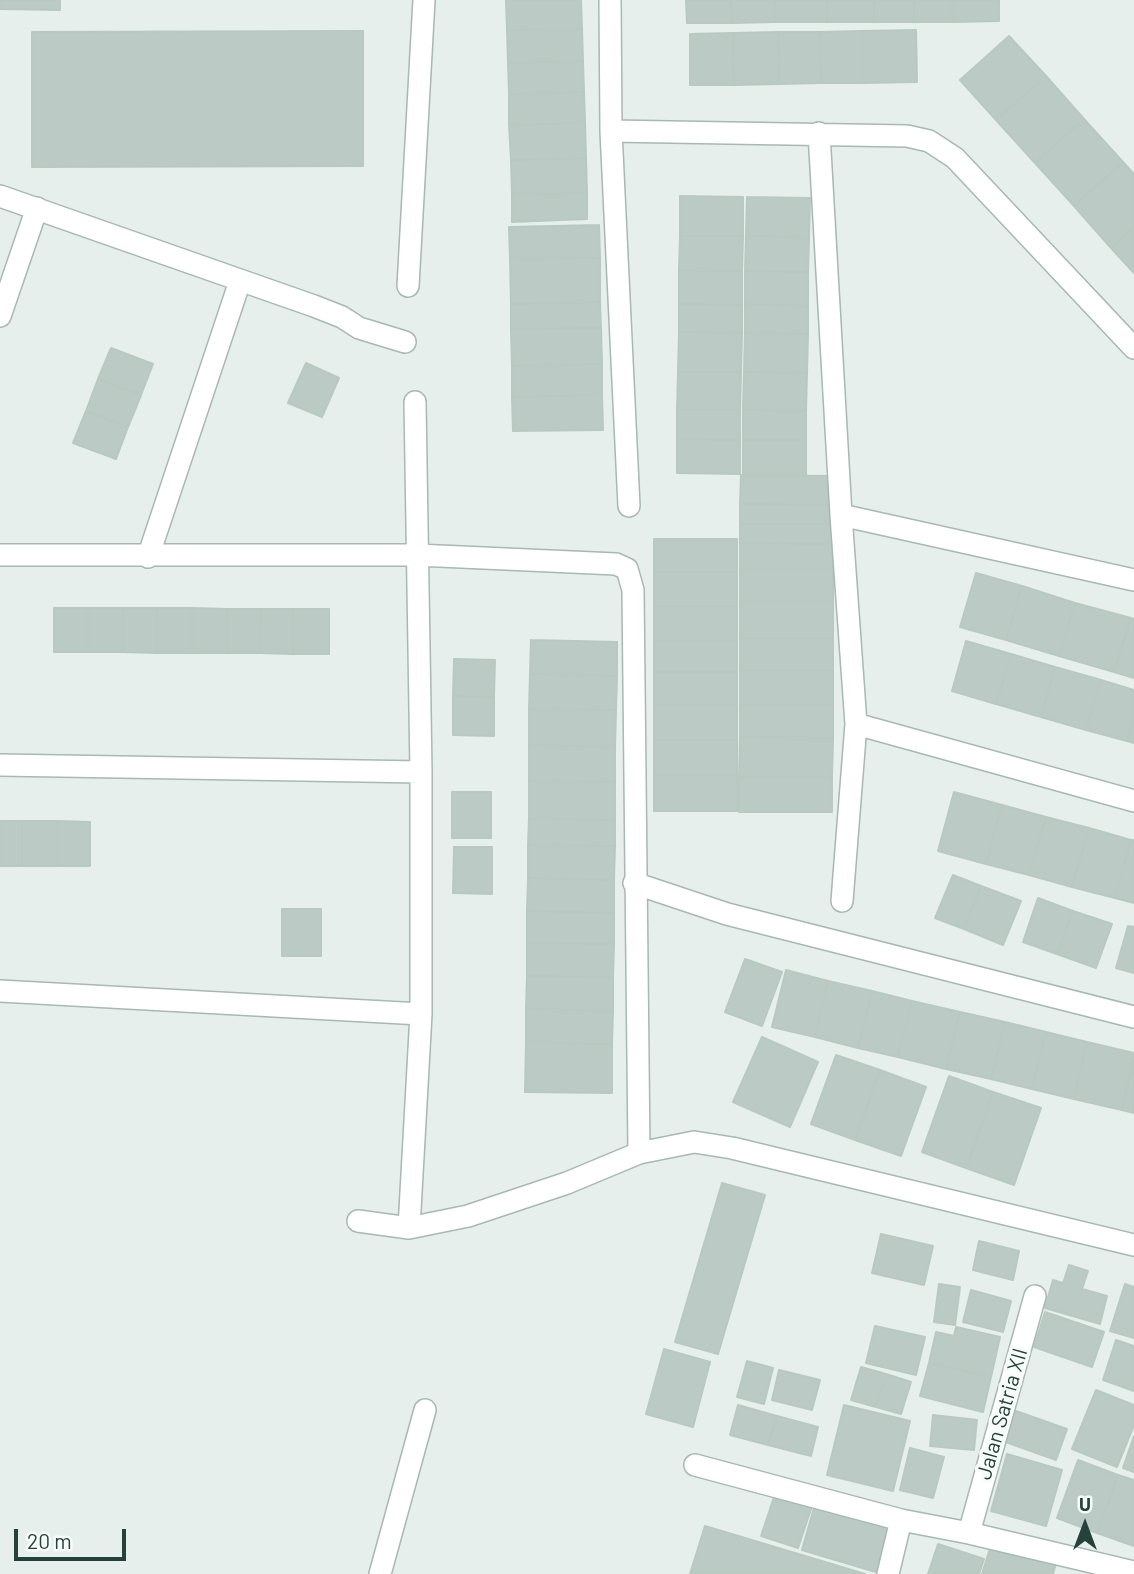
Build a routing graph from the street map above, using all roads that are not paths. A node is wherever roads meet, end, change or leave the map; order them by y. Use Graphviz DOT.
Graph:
graph roads {
  1 [pos="424,0"];
  2 [pos="610,0"];
  3 [pos="611,131"];
  4 [pos="819,133"];
  5 [pos="0,196"];
  6 [pos="37,208"];
  7 [pos="240,281"];
  8 [pos="408,286"];
  9 [pos="0,316"];
  10 [pos="405,342"];
  11 [pos="1134,348"];
  12 [pos="415,402"];
  13 [pos="629,506"];
  14 [pos="841,515"];
  15 [pos="0,555"];
  16 [pos="417,555"];
  17 [pos="148,557"];
  18 [pos="1134,580"];
  19 [pos="856,724"];
  20 [pos="0,765"];
  21 [pos="421,772"];
  22 [pos="1134,801"];
  23 [pos="634,883"];
  24 [pos="842,901"];
  25 [pos="0,991"];
  26 [pos="421,1014"];
  27 [pos="1134,1017"];
  28 [pos="639,1153"];
  29 [pos="358,1221"];
  30 [pos="409,1228"];
  31 [pos="1134,1245"];
  32 [pos="1035,1296"];
  33 [pos="425,1410"];
  34 [pos="695,1465"];
  35 [pos="901,1520"];
  36 [pos="969,1533"];
  37 [pos="1075,1566"];
  38 [pos="1134,1572"];
  39 [pos="380,1574"];
  40 [pos="888,1574"];
  1 -- 8 [label="street"];
  2 -- 3 [label="street"];
  3 -- 4 [label="street"];
  3 -- 13 [label="street"];
  4 -- 11 [label="street"];
  4 -- 14 [label="street"];
  5 -- 6 [label="street"];
  6 -- 7 [label="street"];
  6 -- 9 [label="street"];
  7 -- 10 [label="street"];
  7 -- 17 [label="street"];
  12 -- 16 [label="street"];
  14 -- 18 [label="street"];
  14 -- 19 [label="street"];
  15 -- 17 [label="street"];
  16 -- 17 [label="street"];
  16 -- 21 [label="street"];
  16 -- 23 [label="street"];
  19 -- 22 [label="street"];
  19 -- 24 [label="street"];
  20 -- 21 [label="street"];
  21 -- 26 [label="street"];
  23 -- 27 [label="street"];
  23 -- 28 [label="street"];
  25 -- 26 [label="street"];
  26 -- 30 [label="street"];
  28 -- 30 [label="street"];
  28 -- 31 [label="street"];
  29 -- 30 [label="street"];
  32 -- 36 [label="street, Jalan Satria XII"];
  33 -- 39 [label="street"];
  34 -- 35 [label="street"];
  35 -- 36 [label="street"];
  35 -- 40 [label="street"];
  36 -- 37 [label="street"];
  37 -- 38 [label="street"];
}
